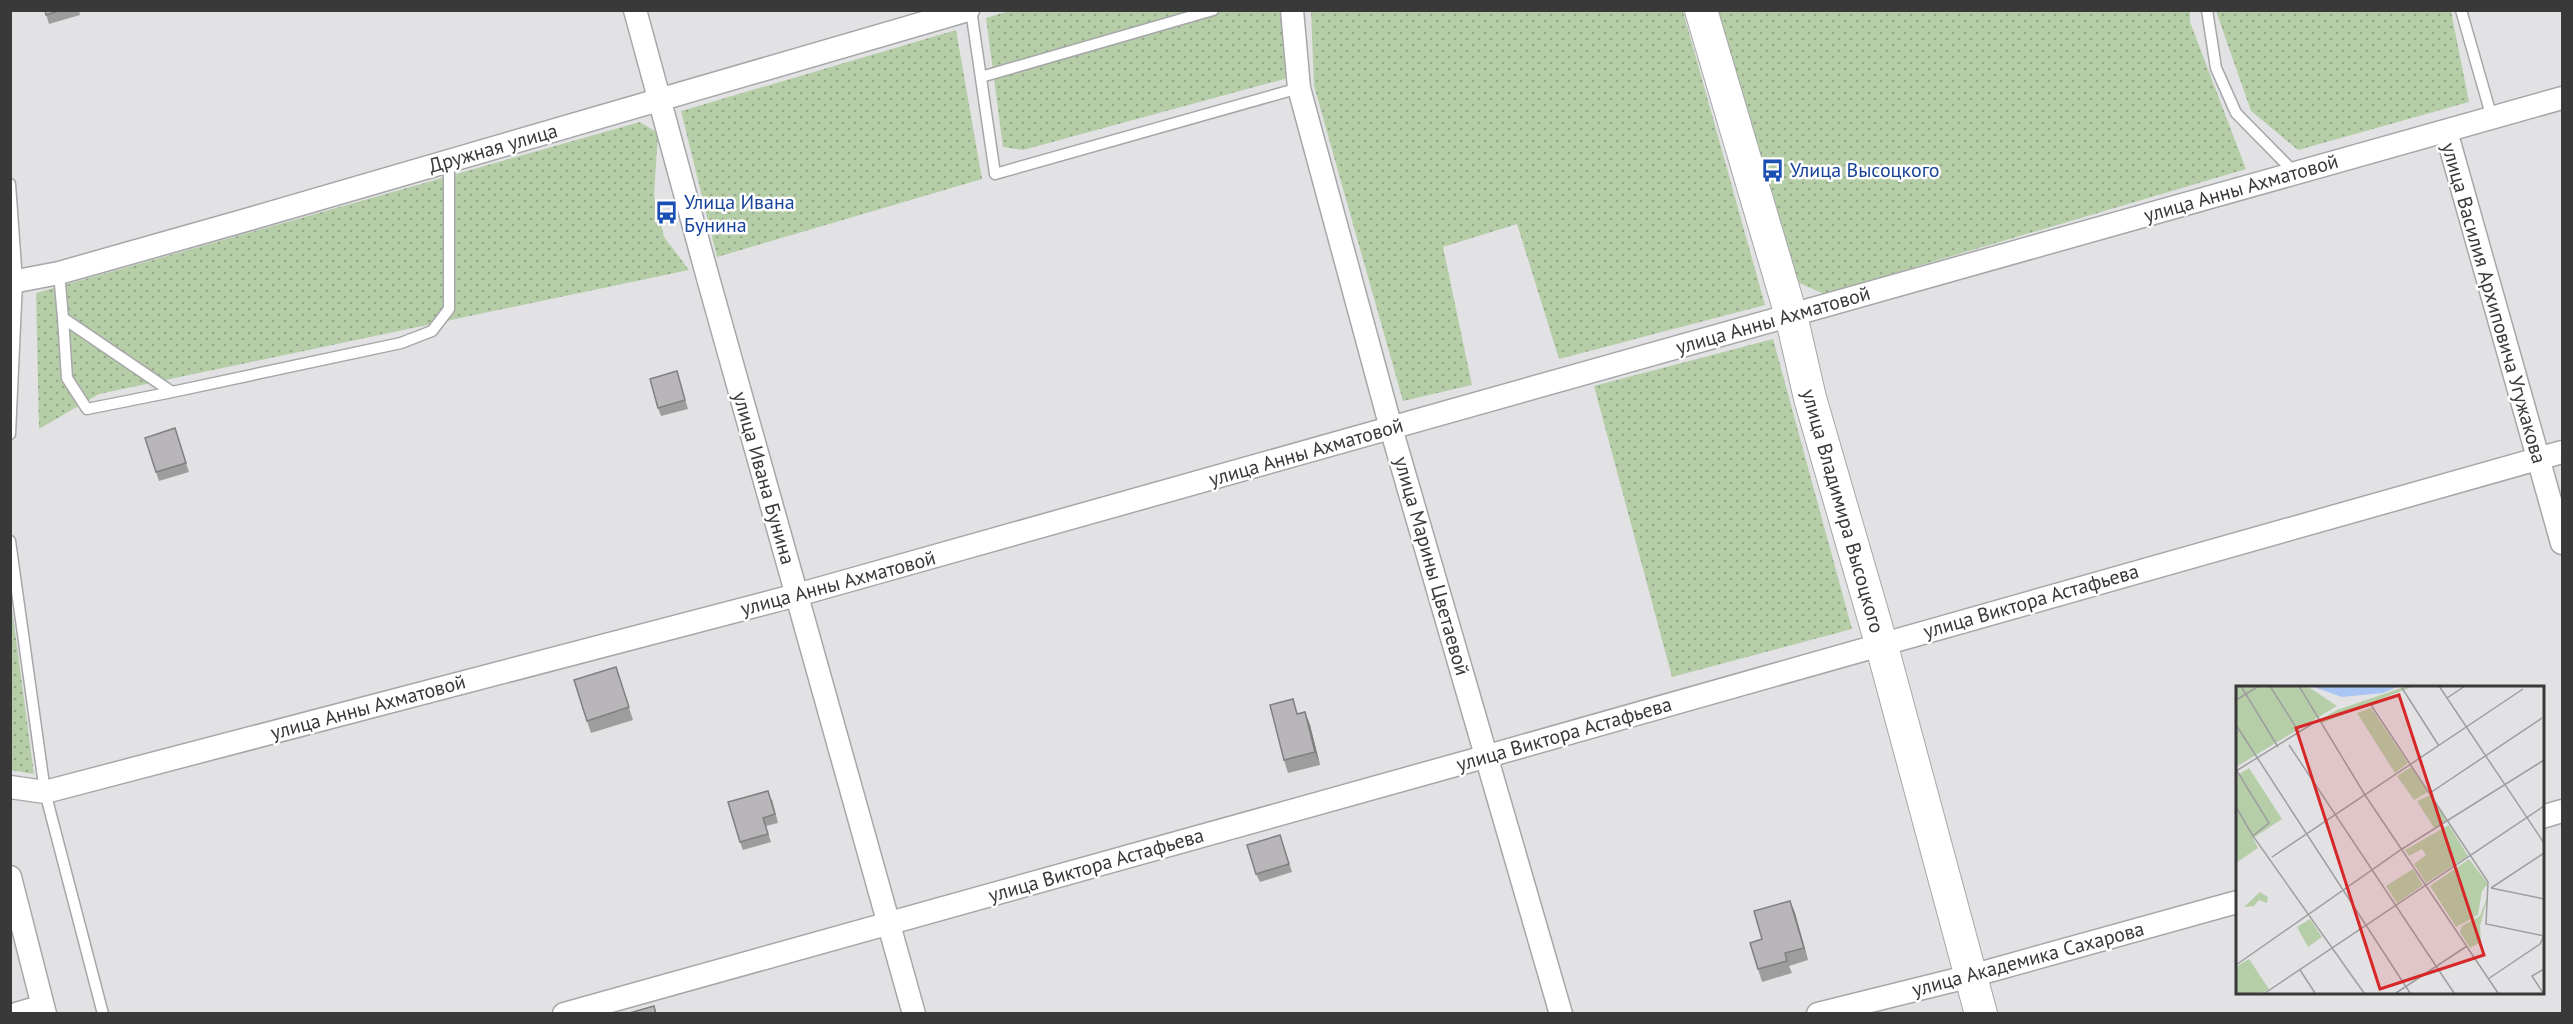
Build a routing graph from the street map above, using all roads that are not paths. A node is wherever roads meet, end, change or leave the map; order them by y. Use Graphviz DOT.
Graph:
graph roads {
  1 [pos="635,10"];
  2 [pos="969,10"];
  3 [pos="1213,10"];
  4 [pos="1292,10"];
  5 [pos="1701,10"];
  6 [pos="2207,10"];
  7 [pos="2461,10"];
  8 [pos="981,77"];
  9 [pos="1299,88"];
  10 [pos="661,98"];
  11 [pos="2562,98"];
  12 [pos="2492,118"];
  13 [pos="2446,131"];
  14 [pos="449,160"];
  15 [pos="2295,173"];
  16 [pos="10,184"];
  17 [pos="59,273"];
  18 [pos="14,281"];
  19 [pos="1791,315"];
  20 [pos="63,318"];
  21 [pos="172,392"];
  22 [pos="1391,428"];
  23 [pos="10,434"];
  24 [pos="2562,452"];
  25 [pos="2538,459"];
  26 [pos="10,541"];
  27 [pos="2562,543"];
  28 [pos="797,595"];
  29 [pos="1881,643"];
  30 [pos="1488,756"];
  31 [pos="10,787"];
  32 [pos="45,792"];
  33 [pos="2562,811"];
  34 [pos="2543,816"];
  35 [pos="10,877"];
  36 [pos="2236,902"];
  37 [pos="889,923"];
  38 [pos="1971,976"];
  39 [pos="44,1010"];
  40 [pos="16,1014"];
  41 [pos="103,1014"];
  42 [pos="564,1014"];
  43 [pos="914,1014"];
  44 [pos="1561,1014"];
  45 [pos="1818,1014"];
  46 [pos="1981,1014"];
  1 -- 10 [label="street, улица Ивана Бунина"];
  2 -- 8 [label="lane"];
  2 -- 10 [label="street, Дружная улица"];
  3 -- 8 [label="lane"];
  4 -- 9 [label="street, улица Марины Цветаевой"];
  5 -- 19 [label="street, улица Владимира Высоцкого"];
  6 -- 15 [label="lane"];
  7 -- 12 [label="lane"];
  8 -- 9 [label="lane"];
  9 -- 22 [label="street, улица Марины Цветаевой"];
  10 -- 14 [label="street, Дружная улица"];
  10 -- 28 [label="street, улица Ивана Бунина"];
  11 -- 12 [label="street, улица Анны Ахматовой"];
  12 -- 13 [label="street, улица Анны Ахматовой"];
  13 -- 15 [label="street, улица Анны Ахматовой"];
  13 -- 25 [label="street, улица Василия Архиповича Угужакова"];
  14 -- 17 [label="street, Дружная улица"];
  14 -- 21 [label="lane"];
  15 -- 19 [label="street, улица Анны Ахматовой"];
  16 -- 18 [label="lane"];
  17 -- 18 [label="street, Дружная улица"];
  17 -- 20 [label="lane"];
  18 -- 23 [label="lane"];
  19 -- 22 [label="street, улица Анны Ахматовой"];
  19 -- 29 [label="street, улица Владимира Высоцкого"];
  20 -- 21 [label="lane"];
  20 -- 21 [label="lane"];
  22 -- 28 [label="street, улица Анны Ахматовой"];
  22 -- 30 [label="street, улица Марины Цветаевой"];
  24 -- 25 [label="street, улица Виктора Астафьева"];
  25 -- 27 [label="street, улица Василия Архиповича Угужакова"];
  25 -- 29 [label="street, улица Виктора Астафьева"];
  26 -- 32 [label="lane"];
  28 -- 32 [label="street, улица Анны Ахматовой"];
  28 -- 37 [label="street, улица Ивана Бунина"];
  29 -- 30 [label="street, улица Виктора Астафьева"];
  29 -- 38 [label="street, улица Владимира Высоцкого"];
  30 -- 37 [label="street, улица Виктора Астафьева"];
  30 -- 44 [label="street, улица Марины Цветаевой"];
  31 -- 32 [label="street"];
  32 -- 41 [label="lane"];
  33 -- 34 [label="street"];
  35 -- 39 [label="street"];
  36 -- 38 [label="street, улица Академика Сахарова"];
  37 -- 42 [label="street, улица Виктора Астафьева"];
  37 -- 43 [label="street, улица Ивана Бунина"];
  38 -- 45 [label="street, улица Академика Сахарова"];
  38 -- 46 [label="street, улица Владимира Высоцкого"];
  39 -- 40 [label="street"];
}
